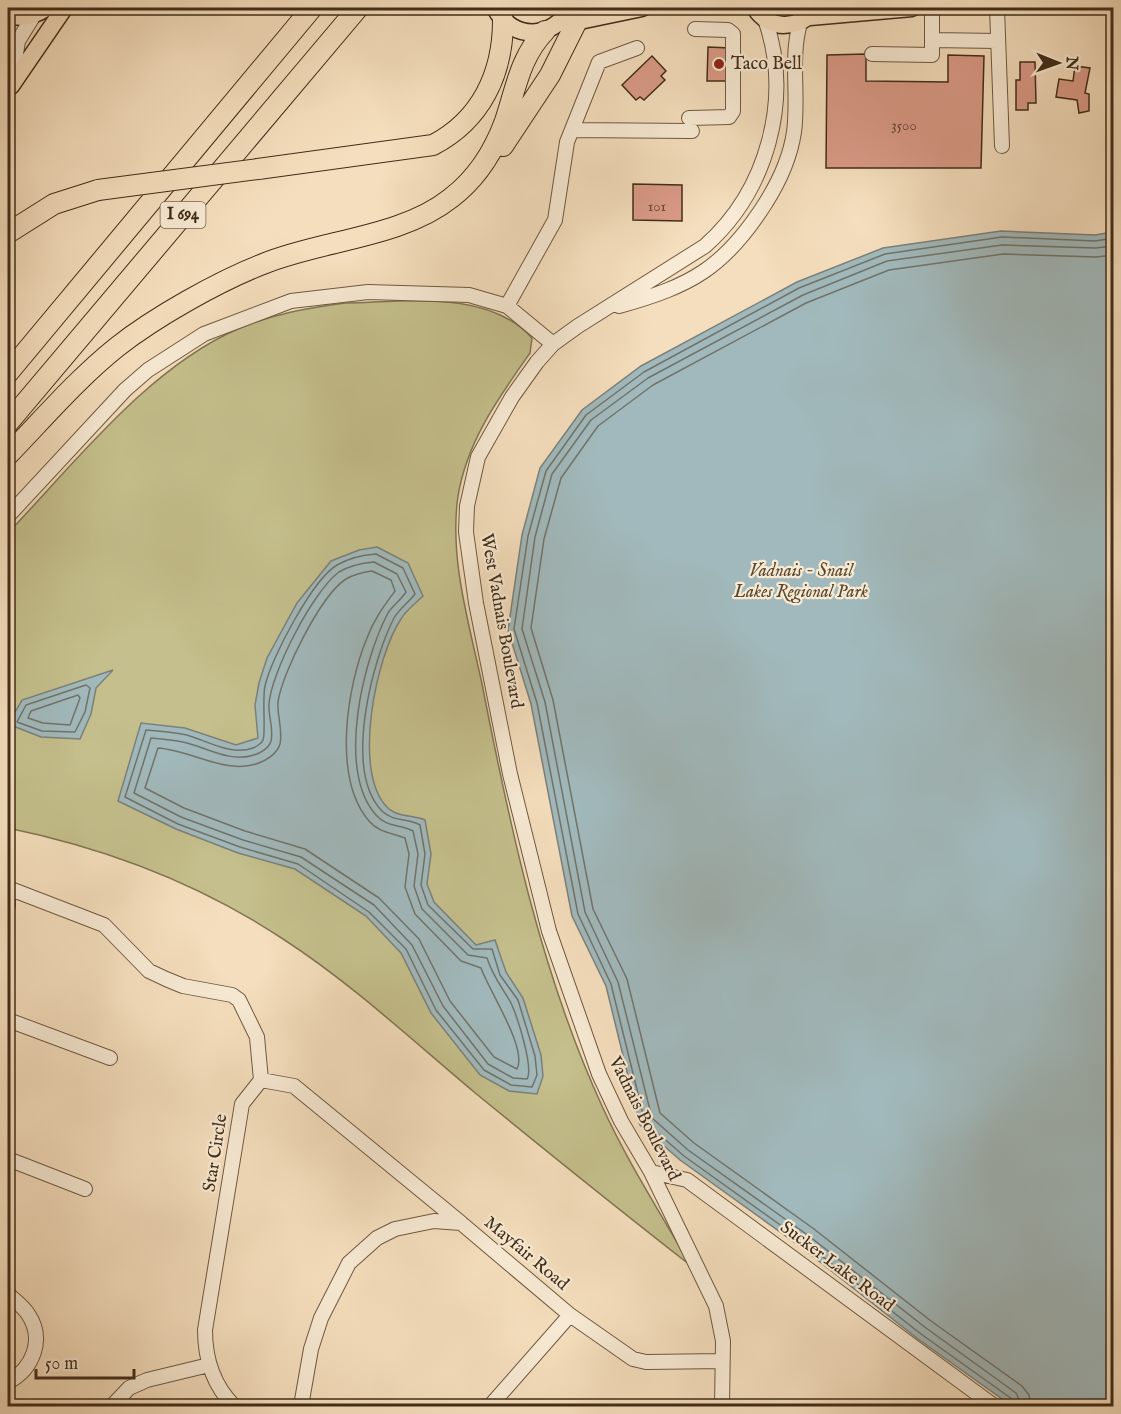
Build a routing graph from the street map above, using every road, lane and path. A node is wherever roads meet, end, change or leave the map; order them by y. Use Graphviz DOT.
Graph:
graph roads {
  1 [pos="312,8"];
  2 [pos="358,8"];
  3 [pos="642,8"];
  4 [pos="912,8"];
  5 [pos="932,8"];
  6 [pos="997,8"];
  7 [pos="67,9"];
  8 [pos="41,11"];
  9 [pos="497,11"];
  10 [pos="757,11"];
  11 [pos="8,15"];
  12 [pos="573,15"];
  13 [pos="809,16"];
  14 [pos="550,29"];
  15 [pos="695,29"];
  16 [pos="932,40"];
  17 [pos="998,42"];
  18 [pos="637,48"];
  19 [pos="872,54"];
  20 [pos="9,89"];
  21 [pos="572,130"];
  22 [pos="1002,147"];
  23 [pos="449,200"];
  24 [pos="8,233"];
  25 [pos="507,306"];
  26 [pos="606,310"];
  27 [pos="553,344"];
  28 [pos="8,373"];
  29 [pos="8,423"];
  30 [pos="8,455"];
  31 [pos="8,516"];
  32 [pos="510,774"];
  33 [pos="8,888"];
  34 [pos="8,906"];
  35 [pos="8,1020"];
  36 [pos="110,1058"];
  37 [pos="261,1080"];
  38 [pos="8,1159"];
  39 [pos="651,1172"];
  40 [pos="85,1189"];
  41 [pos="461,1223"];
  42 [pos="8,1294"];
  43 [pos="570,1315"];
  44 [pos="722,1361"];
  45 [pos="209,1365"];
  46 [pos="8,1382"];
  47 [pos="112,1407"];
  48 [pos="234,1407"];
  49 [pos="301,1407"];
  50 [pos="490,1407"];
  51 [pos="722,1407"];
  52 [pos="994,1407"];
  1 -- 28 [label="highway, I 694"];
  2 -- 29 [label="highway, I 694"];
  3 -- 12 [label="main road"];
  4 -- 13 [label="main road"];
  5 -- 16 [label="street"];
  6 -- 17 [label="street"];
  7 -- 8 [label="main road"];
  7 -- 20 [label="main road"];
  8 -- 11 [label="main road"];
  8 -- 20 [label="street"];
  9 -- 14 [label="main road"];
  9 -- 24 [label="highway, bridge"];
  10 -- 13 [label="main road"];
  10 -- 26 [label="street, West Vadnais Boulevard"];
  12 -- 14 [label="main road"];
  12 -- 23 [label="highway"];
  13 -- 26 [label="street, West Vadnais Boulevard"];
  14 -- 23 [label="highway"];
  15 -- 21 [label="street"];
  16 -- 17 [label="street"];
  16 -- 19 [label="street"];
  17 -- 22 [label="street"];
  18 -- 21 [label="street"];
  21 -- 25 [label="street"];
  23 -- 30 [label="highway"];
  25 -- 27 [label="street"];
  25 -- 31 [label="street"];
  26 -- 27 [label="street, West Vadnais Boulevard"];
  27 -- 32 [label="street, West Vadnais Boulevard"];
  32 -- 39 [label="street, Vadnais Boulevard"];
  33 -- 34 [label="street"];
  33 -- 37 [label="street"];
  35 -- 36 [label="street"];
  37 -- 41 [label="street"];
  37 -- 45 [label="street, Star Circle"];
  38 -- 40 [label="street"];
  39 -- 44 [label="street, Vadnais Boulevard"];
  39 -- 52 [label="street, Sucker Lake Road"];
  41 -- 43 [label="street, Mayfair Road"];
  41 -- 49 [label="street, Mayfair Road"];
  42 -- 46 [label="street"];
  43 -- 44 [label="street, Mayfair Road"];
  43 -- 50 [label="street"];
  44 -- 51 [label="street, Vadnais Boulevard"];
  45 -- 47 [label="street"];
  45 -- 48 [label="street, Star Circle"];
}
